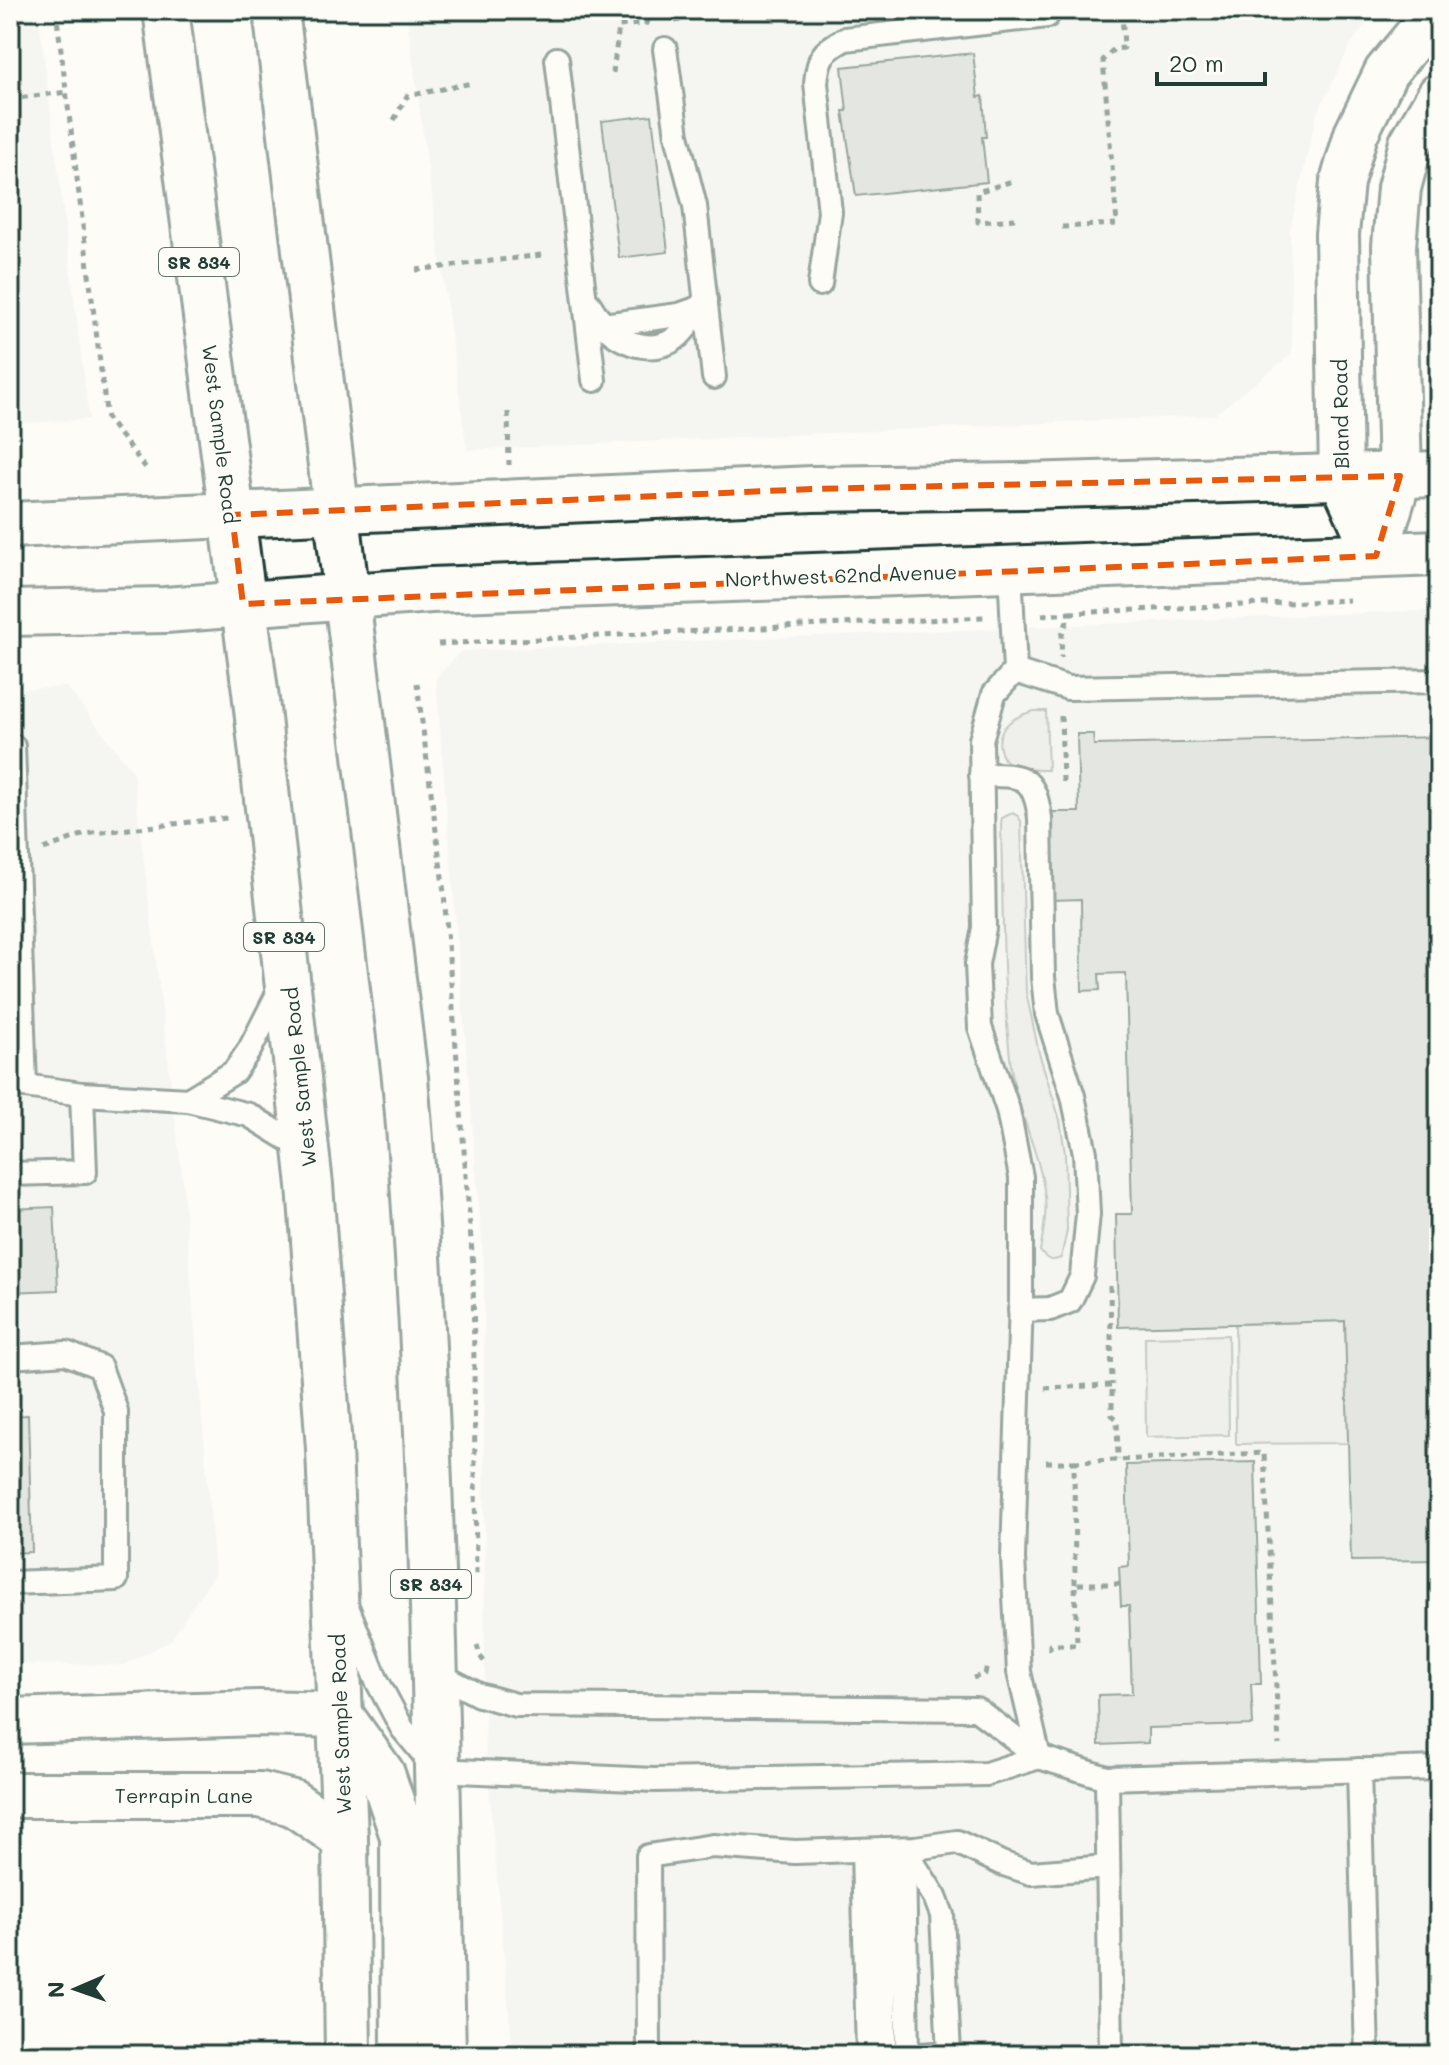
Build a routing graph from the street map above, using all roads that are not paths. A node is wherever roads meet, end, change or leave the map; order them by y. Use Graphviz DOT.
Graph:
graph roads {
  1 [pos="166,10"];
  2 [pos="276,10"];
  3 [pos="1437,10"];
  4 [pos="1047,16"];
  5 [pos="665,49"];
  6 [pos="557,59"];
  7 [pos="1439,95"];
  8 [pos="820,284"];
  9 [pos="586,300"];
  10 [pos="701,304"];
  11 [pos="714,377"];
  12 [pos="594,380"];
  13 [pos="1420,475"];
  14 [pos="1341,478"];
  15 [pos="338,509"];
  16 [pos="232,515"];
  17 [pos="10,525"];
  18 [pos="1439,553"];
  19 [pos="1376,556"];
  20 [pos="1010,569"];
  21 [pos="348,596"];
  22 [pos="243,604"];
  23 [pos="10,613"];
  24 [pos="1015,671"];
  25 [pos="1439,681"];
  26 [pos="10,746"];
  27 [pos="981,775"];
  28 [pos="288,974"];
  29 [pos="18,1085"];
  30 [pos="82,1094"];
  31 [pos="188,1100"];
  32 [pos="307,1150"];
  33 [pos="10,1174"];
  34 [pos="1020,1310"];
  35 [pos="10,1357"];
  36 [pos="334,1573"];
  37 [pos="10,1583"];
  38 [pos="434,1672"];
  39 [pos="340,1715"];
  40 [pos="10,1721"];
  41 [pos="1039,1757"];
  42 [pos="1439,1768"];
  43 [pos="437,1770"];
  44 [pos="1359,1770"];
  45 [pos="1107,1778"];
  46 [pos="10,1795"];
  47 [pos="345,1839"];
  48 [pos="884,1849"];
  49 [pos="1108,1867"];
  50 [pos="348,2055"];
  51 [pos="404,2055"];
  52 [pos="443,2055"];
  53 [pos="649,2055"];
  54 [pos="868,2055"];
  55 [pos="884,2055"];
  56 [pos="907,2055"];
  57 [pos="920,2055"];
  58 [pos="1111,2055"];
  59 [pos="1367,2055"];
  1 -- 16 [label="main road, West Sample Road / SR 834"];
  2 -- 15 [label="main road, SR 834"];
  3 -- 14 [label="street, Bland Road"];
  4 -- 8 [label="lane"];
  5 -- 10 [label="lane"];
  6 -- 9 [label="lane"];
  7 -- 13 [label="street"];
  9 -- 10 [label="lane"];
  9 -- 12 [label="lane"];
  10 -- 11 [label="lane"];
  13 -- 14 [label="main road"];
  13 -- 19 [label="street"];
  14 -- 15 [label="main road"];
  14 -- 19 [label="street, Bland Road"];
  15 -- 16 [label="main road"];
  15 -- 21 [label="main road, SR 834"];
  16 -- 17 [label="main road"];
  16 -- 22 [label="main road, West Sample Road / SR 834"];
  18 -- 19 [label="main road, Northwest 62nd Avenue"];
  19 -- 20 [label="main road, Northwest 62nd Avenue"];
  20 -- 21 [label="main road, Northwest 62nd Avenue"];
  20 -- 24 [label="lane"];
  21 -- 22 [label="main road, Northwest 62nd Avenue"];
  21 -- 38 [label="main road, SR 834"];
  22 -- 23 [label="main road, Northwest 62nd Avenue"];
  22 -- 28 [label="main road, West Sample Road / SR 834"];
  24 -- 25 [label="lane"];
  24 -- 27 [label="lane"];
  26 -- 29 [label="lane"];
  27 -- 34 [label="lane"];
  27 -- 34 [label="lane"];
  28 -- 31 [label="lane"];
  28 -- 32 [label="main road, West Sample Road / SR 834"];
  29 -- 30 [label="lane"];
  30 -- 31 [label="lane"];
  30 -- 33 [label="lane"];
  31 -- 32 [label="lane"];
  32 -- 36 [label="main road, West Sample Road / SR 834"];
  34 -- 41 [label="lane"];
  35 -- 37 [label="lane"];
  36 -- 39 [label="main road, West Sample Road / SR 834"];
  36 -- 43 [label="lane"];
  38 -- 41 [label="lane"];
  38 -- 43 [label="main road, SR 834"];
  39 -- 40 [label="main road"];
  39 -- 47 [label="main road, West Sample Road / SR 834"];
  39 -- 51 [label="main road"];
  41 -- 43 [label="lane"];
  41 -- 45 [label="lane"];
  42 -- 44 [label="lane"];
  43 -- 52 [label="main road, SR 834"];
  44 -- 45 [label="lane"];
  44 -- 59 [label="lane"];
  45 -- 49 [label="lane"];
  46 -- 47 [label="main road, Terrapin Lane"];
  47 -- 50 [label="main road, West Sample Road / SR 834"];
  48 -- 49 [label="lane"];
  48 -- 53 [label="lane"];
  48 -- 54 [label="lane"];
  48 -- 55 [label="lane"];
  48 -- 56 [label="lane"];
  48 -- 57 [label="lane"];
  49 -- 58 [label="lane"];
}
